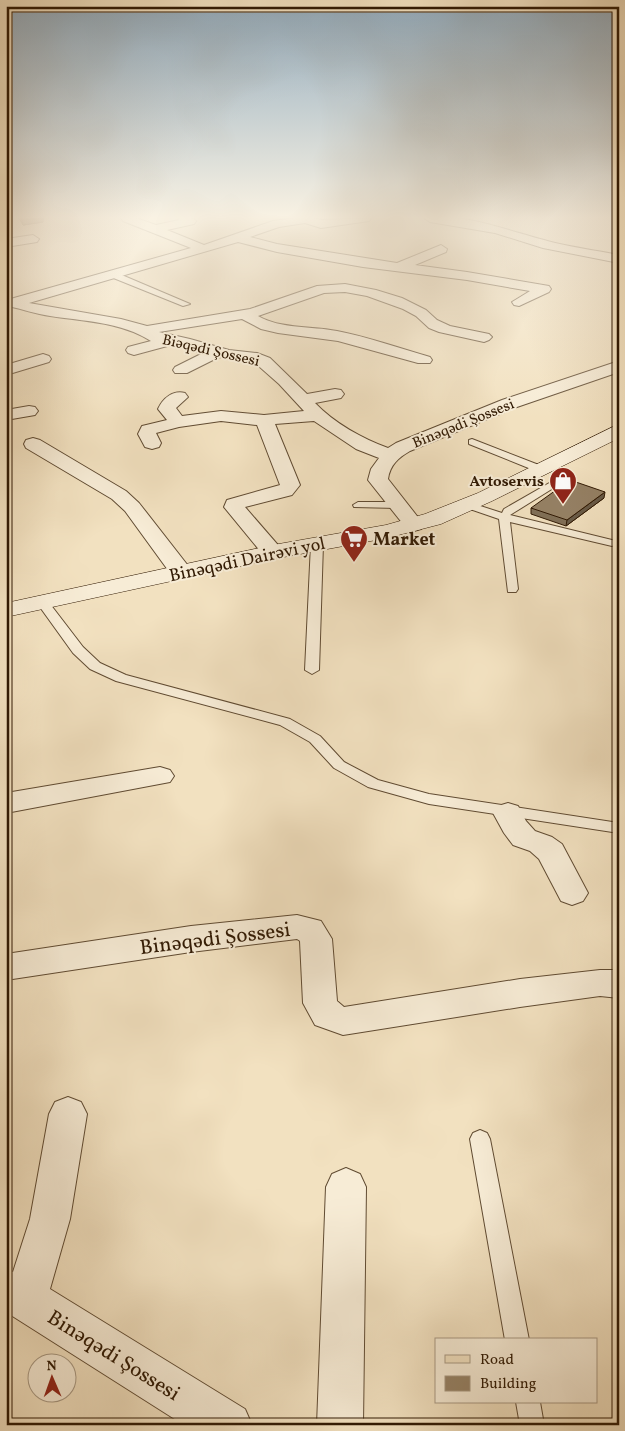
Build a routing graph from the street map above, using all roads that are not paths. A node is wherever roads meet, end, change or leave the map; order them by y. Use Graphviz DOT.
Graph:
graph roads {
  1 [pos="75,285"];
  2 [pos="140,285"];
  3 [pos="451,285"];
  4 [pos="519,285"];
  5 [pos="444,289"];
  6 [pos="519,302"];
  7 [pos="10,303"];
  8 [pos="186,304"];
  9 [pos="245,315"];
  10 [pos="145,330"];
  11 [pos="484,337"];
  12 [pos="170,340"];
  13 [pos="134,350"];
  14 [pos="216,352"];
  15 [pos="43,359"];
  16 [pos="424,360"];
  17 [pos="619,366"];
  18 [pos="6,370"];
  19 [pos="181,370"];
  20 [pos="335,394"];
  21 [pos="179,397"];
  22 [pos="304,400"];
  23 [pos="30,411"];
  24 [pos="6,415"];
  25 [pos="317,415"];
  26 [pos="264,420"];
  27 [pos="178,422"];
  28 [pos="619,430"];
  29 [pos="472,442"];
  30 [pos="152,443"];
  31 [pos="33,444"];
  32 [pos="389,455"];
  33 [pos="545,477"];
  34 [pos="358,505"];
  35 [pos="397,505"];
  36 [pos="468,505"];
  37 [pos="504,516"];
  38 [pos="414,525"];
  39 [pos="612,543"];
  40 [pos="317,544"];
  41 [pos="273,552"];
  42 [pos="181,572"];
  43 [pos="512,589"];
  44 [pos="43,603"];
  45 [pos="6,610"];
  46 [pos="312,670"];
  47 [pos="160,776"];
  48 [pos="6,803"];
  49 [pos="508,813"];
  50 [pos="619,828"];
  51 [pos="572,893"];
  52 [pos="6,967"];
  53 [pos="619,984"];
  54 [pos="68,1114"];
  55 [pos="480,1139"];
  56 [pos="346,1187"];
  57 [pos="16,1295"];
  58 [pos="517,1338"];
  59 [pos="528,1404"];
  60 [pos="229,1425"];
  61 [pos="340,1425"];
  62 [pos="532,1425"];
  1 -- 7 [label="street"];
  2 -- 8 [label="lane"];
  3 -- 5 [label="street"];
  4 -- 6 [label="street"];
  7 -- 10 [label="street, Biəqədi Şossesi"];
  9 -- 10 [label="street, Biəqədi Şossesi"];
  9 -- 11 [label="street, Biəqədi Şossesi"];
  9 -- 16 [label="street"];
  10 -- 12 [label="street, Biəqədi Şossesi"];
  12 -- 13 [label="street"];
  12 -- 14 [label="street, Biəqədi Şossesi"];
  14 -- 19 [label="street"];
  14 -- 22 [label="street, Biəqədi Şossesi"];
  15 -- 18 [label="street"];
  17 -- 32 [label="street, Binəqədi Şossesi"];
  20 -- 22 [label="street"];
  21 -- 27 [label="street"];
  22 -- 25 [label="street, Biəqədi Şossesi"];
  23 -- 24 [label="street"];
  25 -- 26 [label="street"];
  25 -- 32 [label="street, Biəqədi Şossesi"];
  26 -- 27 [label="street"];
  26 -- 41 [label="street"];
  27 -- 30 [label="street"];
  28 -- 33 [label="main road, Binəqədi Dairəvi yol"];
  29 -- 33 [label="lane"];
  31 -- 42 [label="street"];
  32 -- 35 [label="street"];
  33 -- 36 [label="main road, Binəqədi Dairəvi yol"];
  33 -- 37 [label="lane"];
  34 -- 35 [label="lane"];
  35 -- 38 [label="street"];
  36 -- 37 [label="lane"];
  36 -- 38 [label="main road, Binəqədi Dairəvi yol"];
  37 -- 39 [label="lane"];
  37 -- 43 [label="lane"];
  38 -- 40 [label="main road, Binəqədi Dairəvi yol"];
  40 -- 41 [label="main road, Binəqədi Dairəvi yol"];
  40 -- 46 [label="lane"];
  41 -- 42 [label="main road, Binəqədi Dairəvi yol"];
  42 -- 44 [label="main road, Binəqədi Dairəvi yol"];
  44 -- 45 [label="main road, Binəqədi Dairəvi yol"];
  44 -- 49 [label="lane"];
  47 -- 48 [label="street"];
  49 -- 50 [label="lane"];
  49 -- 51 [label="street"];
  52 -- 53 [label="street, Binəqədi Şossesi"];
  54 -- 57 [label="street, Binəqədi Şossesi"];
  55 -- 58 [label="lane"];
  56 -- 61 [label="street"];
  57 -- 60 [label="street, Binəqədi Şossesi"];
  59 -- 62 [label="lane"];
}
